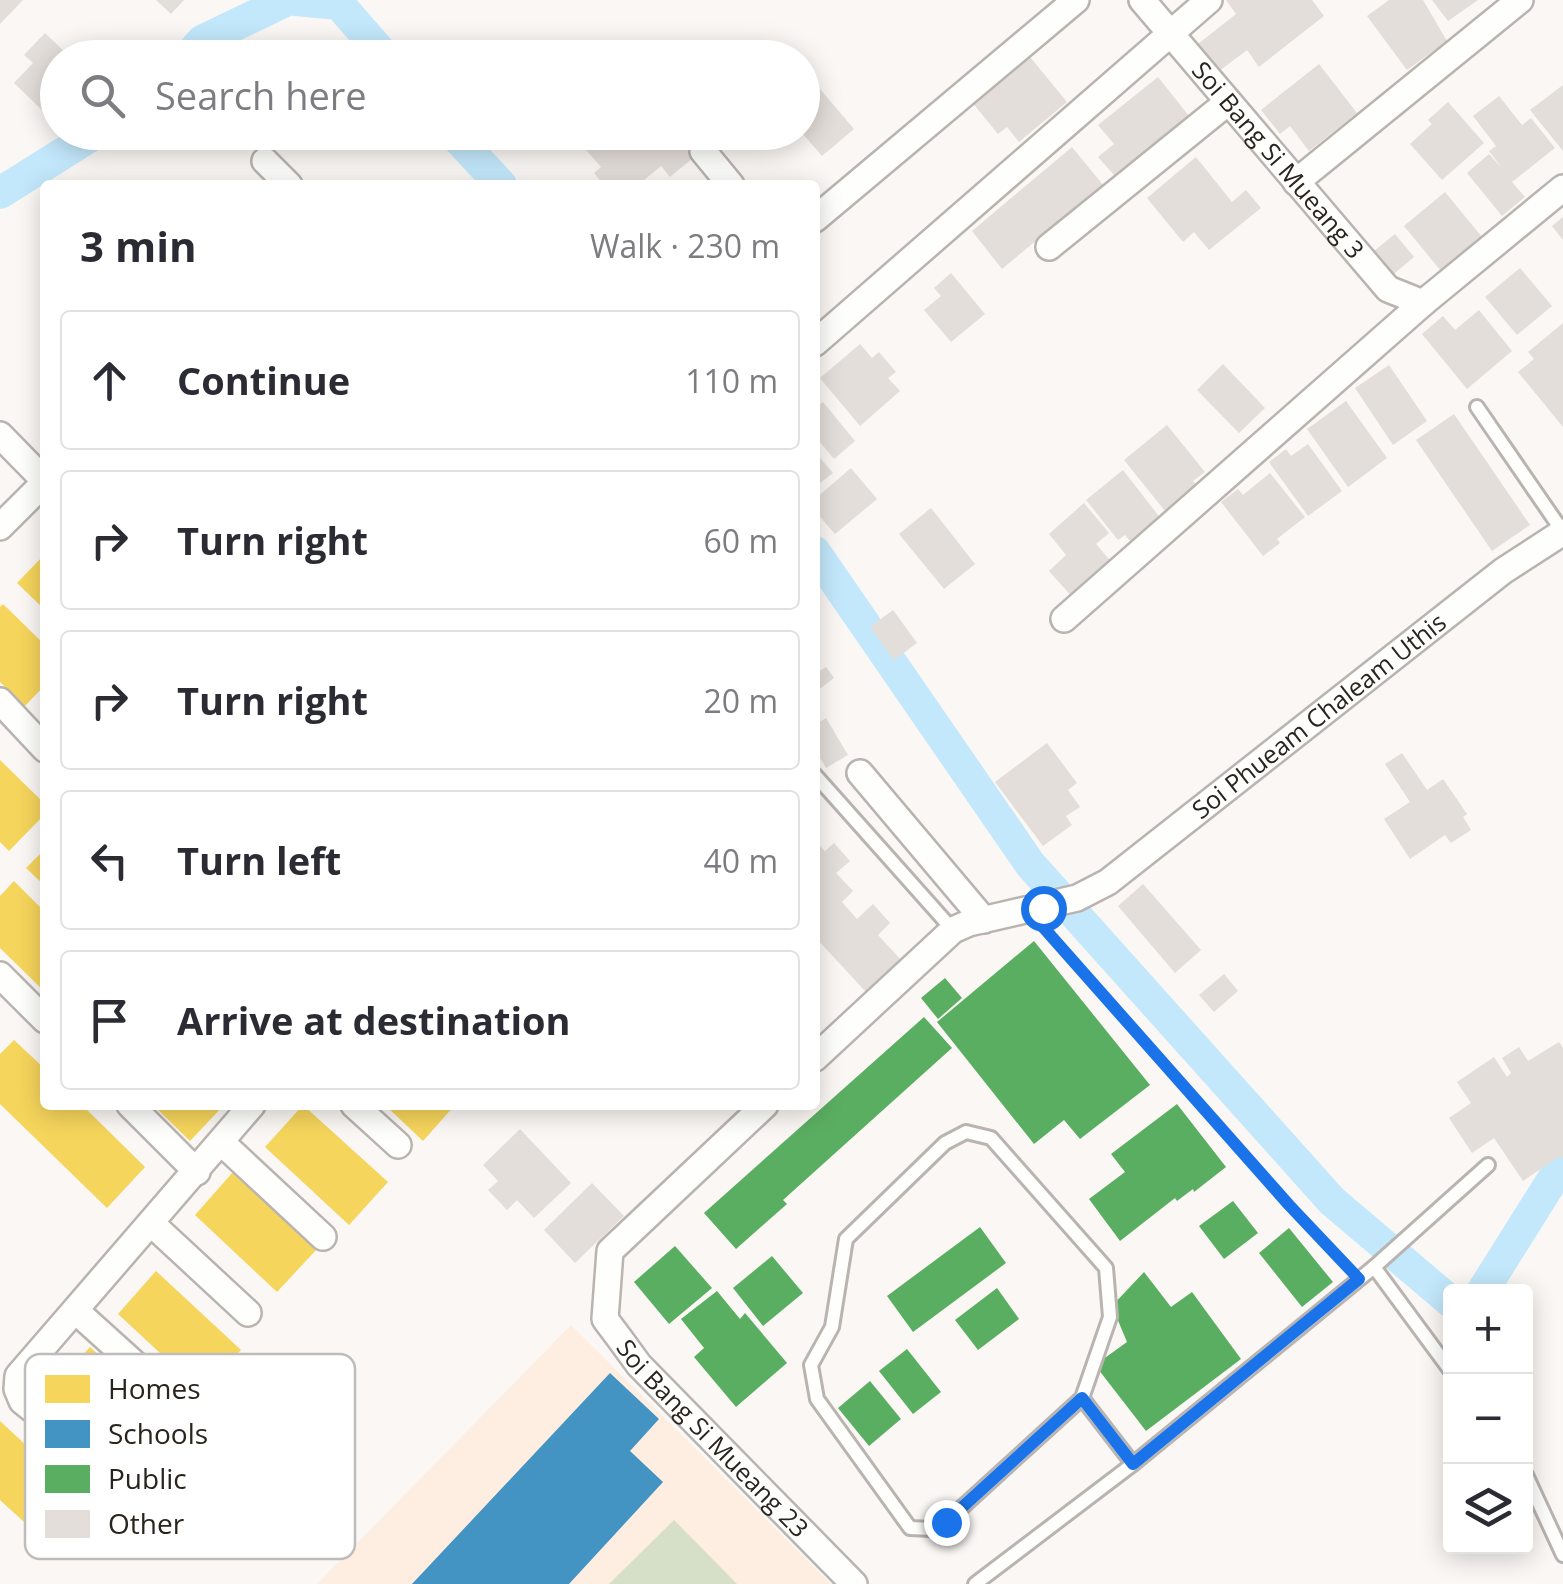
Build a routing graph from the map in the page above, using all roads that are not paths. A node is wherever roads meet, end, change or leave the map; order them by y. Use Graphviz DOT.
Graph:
graph roads {
  1 [pos="1076,0"];
  2 [pos="1142,0"];
  3 [pos="1209,0"];
  4 [pos="1520,0"];
  5 [pos="1169,32"];
  6 [pos="1228,102"];
  7 [pos="703,151"];
  8 [pos="265,160"];
  9 [pos="284,180"];
  10 [pos="727,180"];
  11 [pos="1296,182"];
  12 [pos="1563,188"];
  13 [pos="820,215"];
  14 [pos="1049,248"];
  15 [pos="1423,303"];
  16 [pos="820,340"];
  17 [pos="1477,407"];
  18 [pos="0,434"];
  19 [pos="40,477"];
  20 [pos="40,487"];
  21 [pos="0,527"];
  22 [pos="1563,532"];
  23 [pos="1064,619"];
  24 [pos="0,702"];
  25 [pos="40,744"];
  26 [pos="860,773"];
  27 [pos="820,781"];
  28 [pos="984,920"];
  29 [pos="954,930"];
  30 [pos="0,975"];
  31 [pos="40,1015"];
  32 [pos="820,1053"];
  33 [pos="135,1110"];
  34 [pos="248,1110"];
  35 [pos="360,1110"];
  36 [pos="760,1110"];
  37 [pos="221,1142"];
  38 [pos="398,1145"];
  39 [pos="1488,1165"];
  40 [pos="197,1172"];
  41 [pos="152,1224"];
  42 [pos="323,1238"];
  43 [pos="1378,1264"];
  44 [pos="76,1312"];
  45 [pos="248,1312"];
  46 [pos="38,1354"];
  47 [pos="123,1354"];
  48 [pos="1443,1360"];
  49 [pos="25,1368"];
  50 [pos="1082,1398"];
  51 [pos="25,1403"];
  52 [pos="1133,1464"];
  53 [pos="1533,1490"];
  54 [pos="1563,1555"];
  55 [pos="854,1584"];
  56 [pos="975,1584"];
  1 -- 13 [label="street"];
  2 -- 5 [label="street, Soi Bang Si Mueang 3"];
  3 -- 5 [label="street"];
  4 -- 11 [label="street"];
  5 -- 6 [label="street, Soi Bang Si Mueang 3"];
  5 -- 16 [label="street"];
  6 -- 11 [label="street, Soi Bang Si Mueang 3"];
  6 -- 14 [label="street"];
  7 -- 10 [label="street"];
  8 -- 9 [label="street"];
  11 -- 15 [label="street, Soi Bang Si Mueang 3"];
  12 -- 15 [label="street"];
  15 -- 23 [label="street"];
  17 -- 22 [label="lane"];
  18 -- 19 [label="street"];
  20 -- 21 [label="street"];
  22 -- 28 [label="street, Soi Phueam Chaleam Uthis"];
  24 -- 25 [label="street"];
  26 -- 28 [label="street"];
  27 -- 29 [label="lane"];
  28 -- 29 [label="street"];
  29 -- 32 [label="street"];
  30 -- 31 [label="street"];
  33 -- 40 [label="street"];
  34 -- 37 [label="street"];
  35 -- 38 [label="street"];
  36 -- 55 [label="street, Soi Bang Si Mueang 23"];
  37 -- 40 [label="street"];
  37 -- 42 [label="street"];
  39 -- 43 [label="lane"];
  40 -- 41 [label="street"];
  41 -- 44 [label="street"];
  41 -- 45 [label="street"];
  43 -- 48 [label="lane"];
  43 -- 52 [label="lane"];
  44 -- 46 [label="street"];
  44 -- 47 [label="street"];
  49 -- 51 [label="street"];
  50 -- 50 [label="lane"];
  50 -- 52 [label="lane"];
  52 -- 56 [label="lane"];
  53 -- 54 [label="lane"];
}
